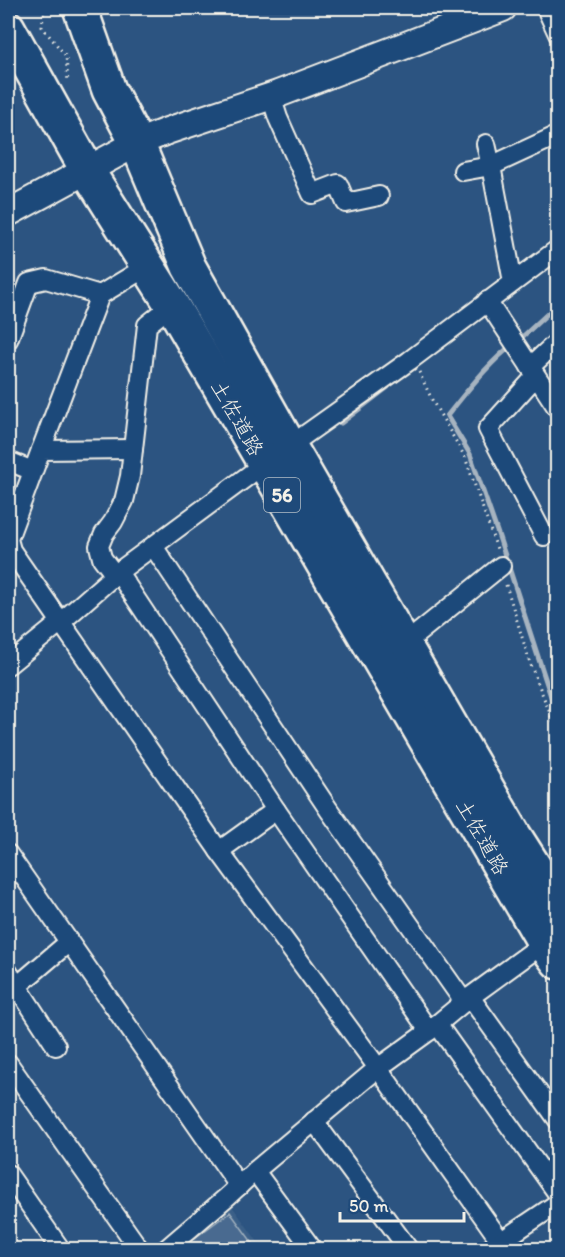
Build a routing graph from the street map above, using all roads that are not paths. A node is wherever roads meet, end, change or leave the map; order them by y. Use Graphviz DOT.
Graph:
graph roads {
  1 [pos="80,8"];
  2 [pos="503,8"];
  3 [pos="546,8"];
  4 [pos="8,28"];
  5 [pos="558,34"];
  6 [pos="271,96"];
  7 [pos="558,135"];
  8 [pos="137,143"];
  9 [pos="486,144"];
  10 [pos="491,166"];
  11 [pos="87,170"];
  12 [pos="463,171"];
  13 [pos="379,196"];
  14 [pos="8,213"];
  15 [pos="558,249"];
  16 [pos="148,266"];
  17 [pos="513,282"];
  18 [pos="100,295"];
  19 [pos="487,301"];
  20 [pos="172,305"];
  21 [pos="8,340"];
  22 [pos="558,341"];
  23 [pos="533,371"];
  24 [pos="558,409"];
  25 [pos="133,449"];
  26 [pos="41,450"];
  27 [pos="277,456"];
  28 [pos="8,461"];
  29 [pos="33,471"];
  30 [pos="544,536"];
  31 [pos="153,546"];
  32 [pos="501,566"];
  33 [pos="116,574"];
  34 [pos="61,622"];
  35 [pos="404,643"];
  36 [pos="8,665"];
  37 [pos="276,810"];
  38 [pos="219,851"];
  39 [pos="8,855"];
  40 [pos="558,904"];
  41 [pos="69,942"];
  42 [pos="553,946"];
  43 [pos="10,984"];
  44 [pos="467,1000"];
  45 [pos="433,1027"];
  46 [pos="56,1046"];
  47 [pos="8,1063"];
  48 [pos="378,1068"];
  49 [pos="558,1120"];
  50 [pos="314,1121"];
  51 [pos="255,1171"];
  52 [pos="8,1174"];
  53 [pos="239,1186"];
  54 [pos="558,1194"];
  55 [pos="558,1203"];
  56 [pos="498,1247"];
  57 [pos="61,1250"];
  58 [pos="140,1250"];
  59 [pos="165,1250"];
  60 [pos="313,1250"];
  61 [pos="409,1250"];
  1 -- 8 [label="highway, 土佐道路 / 56"];
  2 -- 6 [label="street"];
  3 -- 5 [label="street"];
  4 -- 11 [label="highway, 土佐道路 / 56"];
  6 -- 8 [label="street"];
  6 -- 13 [label="street"];
  7 -- 10 [label="street"];
  8 -- 11 [label="street"];
  8 -- 27 [label="highway, 土佐道路 / 56"];
  9 -- 10 [label="street"];
  10 -- 12 [label="street"];
  10 -- 17 [label="street"];
  11 -- 14 [label="street"];
  11 -- 16 [label="highway, 土佐道路 / 56"];
  15 -- 17 [label="street"];
  16 -- 18 [label="street"];
  16 -- 20 [label="highway, 土佐道路 / 56"];
  17 -- 19 [label="street"];
  18 -- 21 [label="street"];
  18 -- 26 [label="street"];
  19 -- 23 [label="street"];
  19 -- 27 [label="street"];
  20 -- 25 [label="street"];
  20 -- 27 [label="highway, 土佐道路 / 56"];
  22 -- 23 [label="street"];
  23 -- 24 [label="street"];
  23 -- 30 [label="street"];
  25 -- 26 [label="street"];
  25 -- 33 [label="street"];
  26 -- 29 [label="street"];
  27 -- 31 [label="street"];
  27 -- 35 [label="highway, 土佐道路 / 56"];
  27 -- 42 [label="highway, 土佐道路 / 56"];
  28 -- 29 [label="street"];
  29 -- 34 [label="street"];
  31 -- 33 [label="street"];
  31 -- 44 [label="street"];
  32 -- 35 [label="street"];
  33 -- 34 [label="street"];
  33 -- 37 [label="street"];
  34 -- 36 [label="street"];
  34 -- 38 [label="street"];
  35 -- 40 [label="highway, 土佐道路 / 56"];
  37 -- 38 [label="street"];
  37 -- 45 [label="street"];
  38 -- 48 [label="street"];
  39 -- 41 [label="street"];
  41 -- 43 [label="street"];
  41 -- 53 [label="street"];
  42 -- 44 [label="street"];
  43 -- 46 [label="street"];
  44 -- 45 [label="street"];
  44 -- 49 [label="street"];
  45 -- 48 [label="street"];
  45 -- 54 [label="street"];
  47 -- 58 [label="street"];
  48 -- 50 [label="street"];
  48 -- 56 [label="street"];
  50 -- 51 [label="street"];
  50 -- 61 [label="street"];
  51 -- 53 [label="street"];
  51 -- 60 [label="street"];
  52 -- 57 [label="street"];
  53 -- 59 [label="street"];
  55 -- 56 [label="street"];
}
